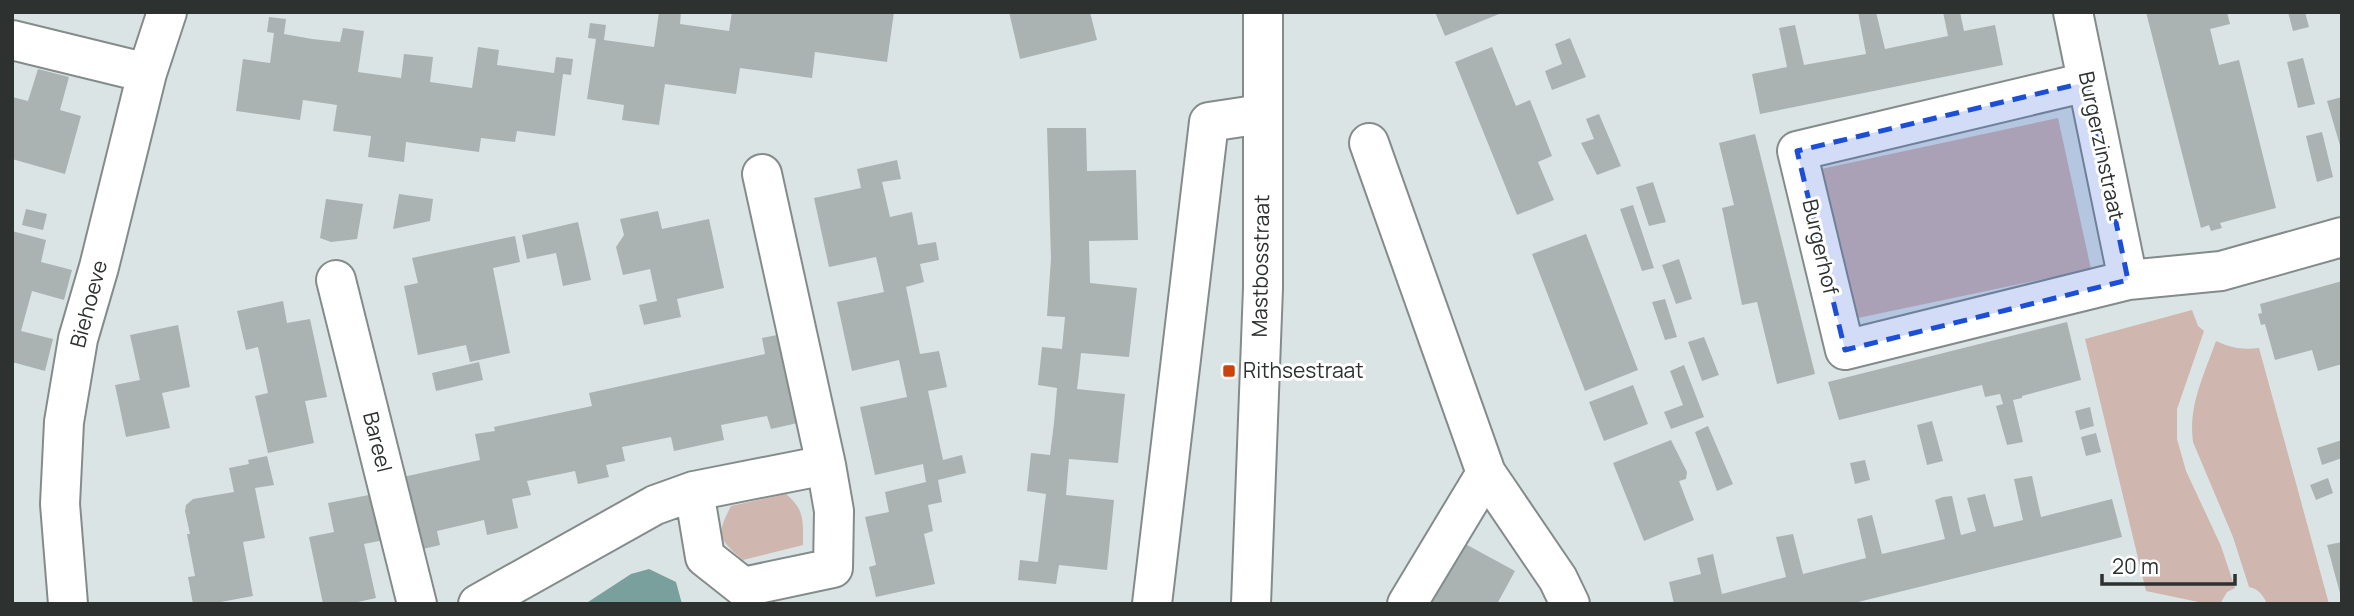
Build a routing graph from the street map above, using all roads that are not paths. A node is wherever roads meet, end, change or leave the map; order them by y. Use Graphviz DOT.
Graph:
graph roads {
  1 [pos="167,12"];
  2 [pos="1263,12"];
  3 [pos="2073,12"];
  4 [pos="12,40"];
  5 [pos="147,73"];
  6 [pos="2087,82"];
  7 [pos="1262,114"];
  8 [pos="1368,143"];
  9 [pos="762,174"];
  10 [pos="2342,237"];
  11 [pos="336,280"];
  12 [pos="2128,280"];
  13 [pos="826,465"];
  14 [pos="1486,473"];
  15 [pos="694,491"];
  16 [pos="68,604"];
  17 [pos="417,604"];
  18 [pos="478,604"];
  19 [pos="1152,604"];
  20 [pos="1251,604"];
  21 [pos="1407,604"];
  22 [pos="1570,604"];
  1 -- 5 [label="street, Biehoeve"];
  2 -- 7 [label="street, Mastbosstraat"];
  3 -- 6 [label="street, Burgerzinstraat"];
  4 -- 5 [label="street"];
  5 -- 16 [label="street, Biehoeve"];
  6 -- 12 [label="street, Burgerzinstraat"];
  6 -- 12 [label="street, Burgerhof"];
  7 -- 19 [label="street"];
  7 -- 20 [label="street, Mastbosstraat"];
  8 -- 14 [label="street"];
  9 -- 13 [label="street"];
  10 -- 12 [label="street"];
  11 -- 17 [label="street, Bareel"];
  13 -- 15 [label="street"];
  13 -- 15 [label="street"];
  14 -- 21 [label="street"];
  14 -- 22 [label="street"];
  15 -- 18 [label="street"];
}
